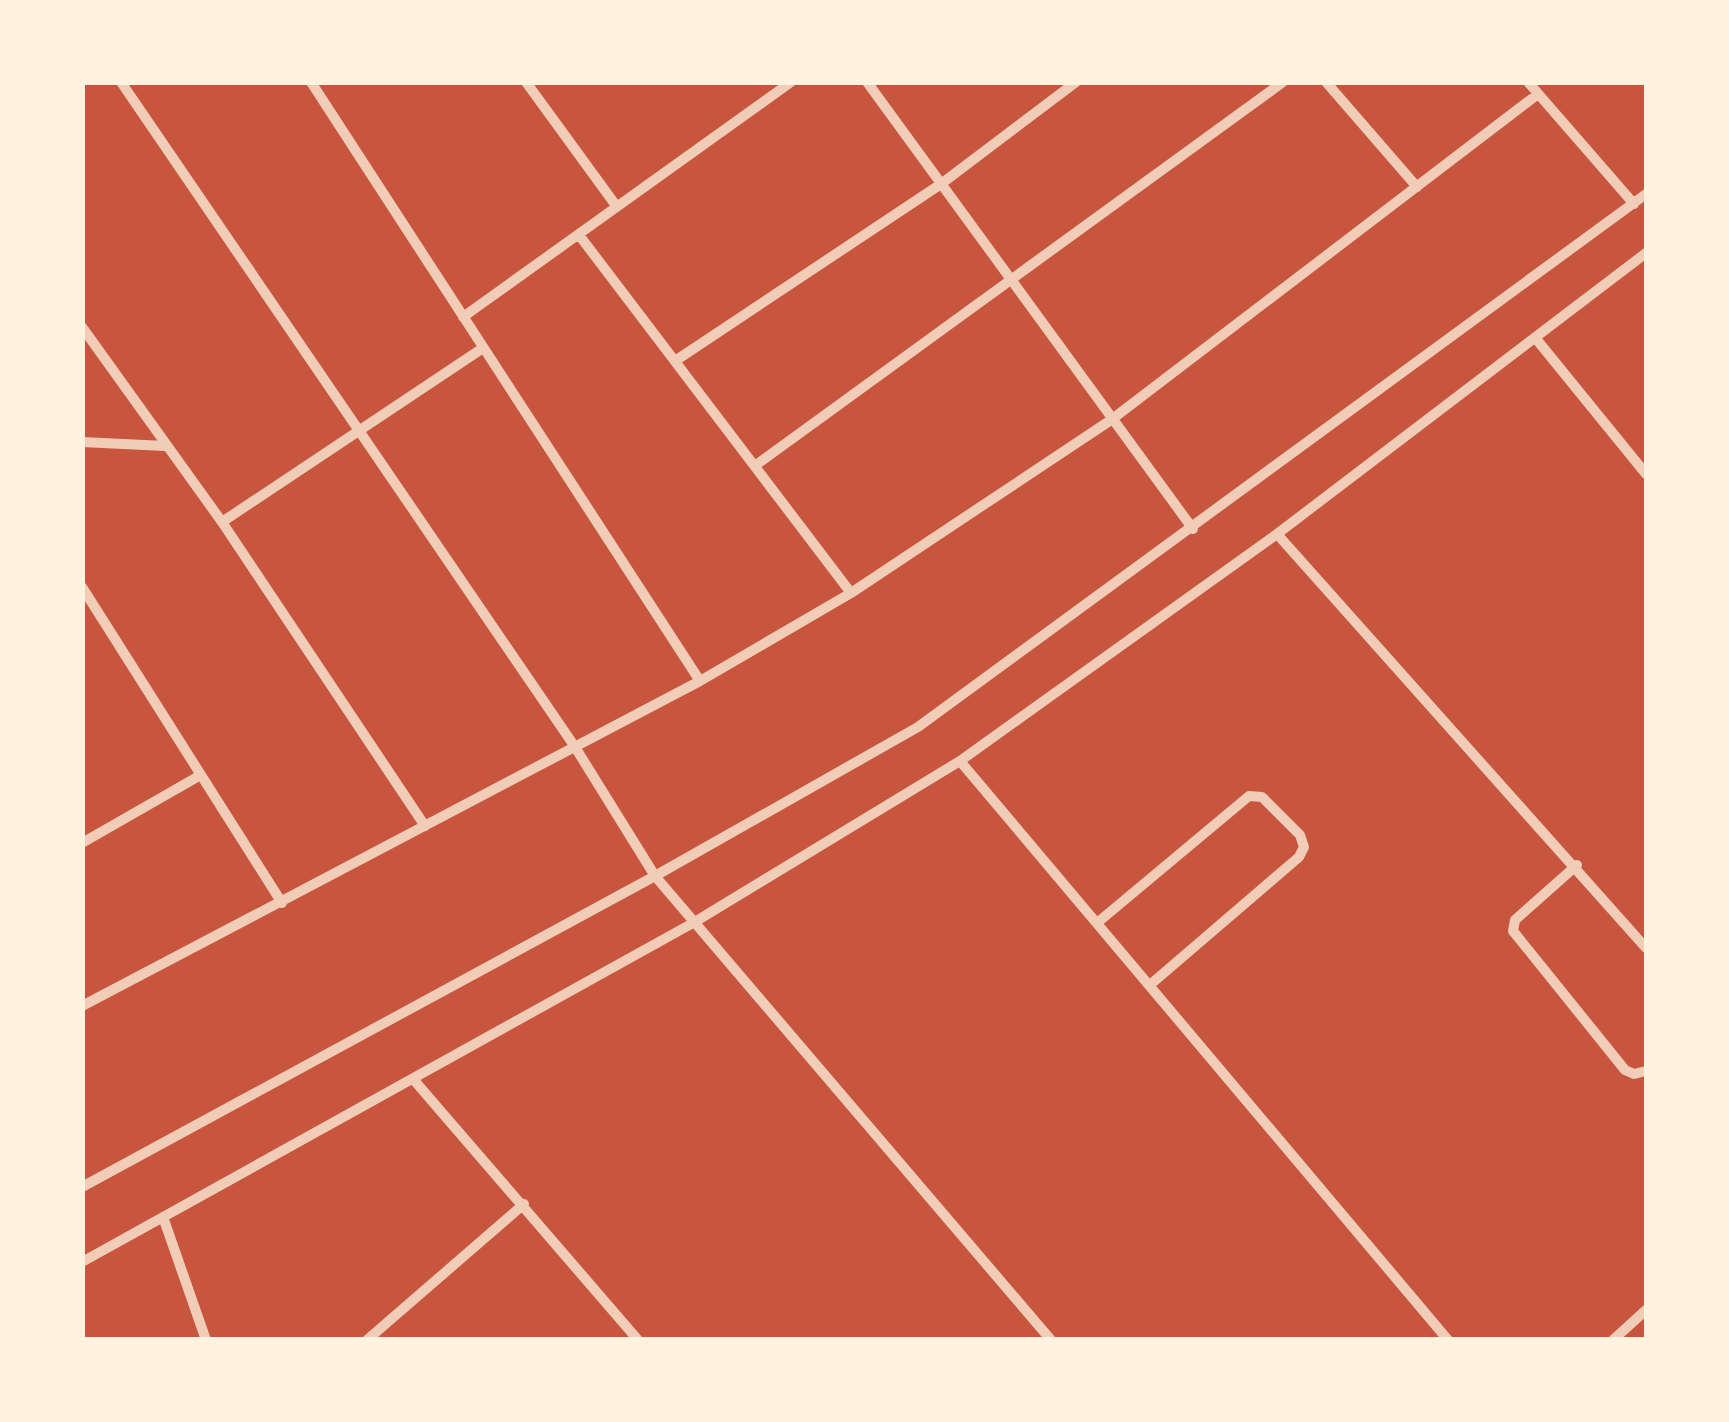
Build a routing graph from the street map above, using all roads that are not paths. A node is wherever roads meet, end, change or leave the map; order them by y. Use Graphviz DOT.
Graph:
graph roads {
  1 [pos="121,82"];
  2 [pos="311,82"];
  3 [pos="526,82"];
  4 [pos="791,82"];
  5 [pos="867,82"];
  6 [pos="1076,82"];
  7 [pos="1283,82"];
  8 [pos="1326,82"];
  9 [pos="1528,82"];
  10 [pos="1538,94"];
  11 [pos="940,184"];
  12 [pos="1416,187"];
  13 [pos="1646,194"];
  14 [pos="1634,204"];
  15 [pos="617,207"];
  16 [pos="578,235"];
  17 [pos="1646,253"];
  18 [pos="1010,281"];
  19 [pos="463,317"];
  20 [pos="82,326"];
  21 [pos="1536,340"];
  22 [pos="483,348"];
  23 [pos="674,361"];
  24 [pos="1111,420"];
  25 [pos="358,428"];
  26 [pos="82,442"];
  27 [pos="165,446"];
  28 [pos="756,465"];
  29 [pos="1646,474"];
  30 [pos="222,522"];
  31 [pos="1192,529"];
  32 [pos="1278,534"];
  33 [pos="82,587"];
  34 [pos="851,593"];
  35 [pos="700,680"];
  36 [pos="575,747"];
  37 [pos="960,761"];
  38 [pos="199,776"];
  39 [pos="426,826"];
  40 [pos="82,843"];
  41 [pos="1577,865"];
  42 [pos="655,876"];
  43 [pos="282,902"];
  44 [pos="1096,922"];
  45 [pos="693,923"];
  46 [pos="1646,948"];
  47 [pos="1151,984"];
  48 [pos="82,1006"];
  49 [pos="1646,1071"];
  50 [pos="413,1079"];
  51 [pos="82,1187"];
  52 [pos="524,1204"];
  53 [pos="164,1217"];
  54 [pos="82,1262"];
  55 [pos="1646,1310"];
  56 [pos="206,1340"];
  57 [pos="367,1340"];
  58 [pos="638,1340"];
  59 [pos="1051,1340"];
  60 [pos="1448,1340"];
  61 [pos="1613,1340"];
  1 -- 25 [label="street"];
  2 -- 19 [label="street"];
  3 -- 15 [label="street"];
  4 -- 15 [label="street"];
  5 -- 11 [label="street"];
  6 -- 11 [label="street"];
  7 -- 18 [label="street"];
  8 -- 12 [label="street"];
  9 -- 10 [label="street"];
  10 -- 12 [label="street"];
  10 -- 14 [label="street"];
  11 -- 18 [label="street"];
  11 -- 23 [label="street"];
  12 -- 24 [label="street"];
  13 -- 14 [label="street"];
  14 -- 31 [label="street"];
  15 -- 16 [label="street"];
  16 -- 19 [label="street"];
  16 -- 23 [label="street"];
  17 -- 21 [label="street"];
  18 -- 24 [label="street"];
  18 -- 28 [label="street"];
  19 -- 22 [label="street"];
  20 -- 27 [label="street"];
  21 -- 29 [label="street"];
  21 -- 32 [label="street"];
  22 -- 25 [label="street"];
  22 -- 35 [label="street"];
  23 -- 28 [label="street"];
  24 -- 31 [label="street"];
  24 -- 34 [label="street"];
  25 -- 30 [label="street"];
  25 -- 36 [label="street"];
  26 -- 27 [label="street"];
  27 -- 30 [label="street"];
  28 -- 34 [label="street"];
  30 -- 39 [label="street"];
  31 -- 42 [label="street"];
  32 -- 37 [label="street"];
  32 -- 41 [label="street"];
  33 -- 38 [label="street"];
  34 -- 35 [label="street"];
  35 -- 36 [label="street"];
  36 -- 39 [label="street"];
  36 -- 42 [label="street"];
  37 -- 44 [label="street"];
  37 -- 45 [label="street"];
  38 -- 40 [label="street"];
  38 -- 43 [label="street"];
  39 -- 43 [label="street"];
  41 -- 46 [label="street"];
  41 -- 49 [label="street"];
  42 -- 45 [label="street"];
  42 -- 51 [label="street"];
  43 -- 48 [label="street"];
  44 -- 47 [label="street"];
  44 -- 47 [label="street"];
  45 -- 50 [label="street"];
  45 -- 59 [label="street"];
  47 -- 60 [label="street"];
  50 -- 52 [label="street"];
  50 -- 53 [label="street"];
  52 -- 57 [label="street"];
  52 -- 58 [label="street"];
  53 -- 54 [label="street"];
  53 -- 56 [label="street"];
  55 -- 61 [label="street"];
}
